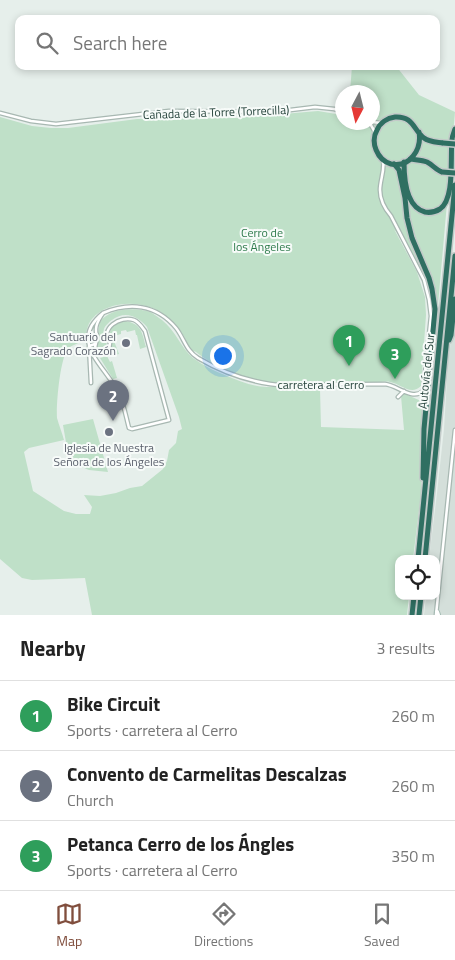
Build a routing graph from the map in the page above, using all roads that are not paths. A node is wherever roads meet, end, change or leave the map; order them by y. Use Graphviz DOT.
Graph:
graph roads {
  1 [pos="335,109"];
  2 [pos="0,113"];
  3 [pos="381,123"];
  4 [pos="455,129"];
  5 [pos="375,132"];
  6 [pos="419,132"];
  7 [pos="455,144"];
  8 [pos="382,159"];
  9 [pos="410,159"];
  10 [pos="404,162"];
  11 [pos="393,164"];
  12 [pos="383,172"];
  13 [pos="455,174"];
  14 [pos="455,185"];
  15 [pos="455,256"];
  16 [pos="455,299"];
  17 [pos="103,313"];
  18 [pos="97,336"];
  19 [pos="88,338"];
  20 [pos="95,344"];
  21 [pos="89,346"];
  22 [pos="446,350"];
  23 [pos="91,383"];
  24 [pos="404,391"];
  25 [pos="398,397"];
  26 [pos="455,430"];
  27 [pos="424,499"];
  28 [pos="418,555"];
  29 [pos="425,555"];
  30 [pos="414,600"];
  31 [pos="421,600"];
  32 [pos="437,614"];
  33 [pos="412,615"];
  34 [pos="420,615"];
  1 -- 2 [label="street, Cañada de la Torre (Torrecilla)"];
  3 -- 5 [label="highway"];
  3 -- 6 [label="highway"];
  4 -- 10 [label="highway"];
  5 -- 8 [label="highway"];
  6 -- 7 [label="highway, bridge"];
  6 -- 9 [label="highway"];
  8 -- 11 [label="highway"];
  8 -- 12 [label="street"];
  9 -- 10 [label="highway"];
  9 -- 13 [label="highway, bridge"];
  10 -- 11 [label="highway"];
  11 -- 12 [label="street"];
  11 -- 27 [label="highway"];
  12 -- 24 [label="street, carretera al Cerro"];
  14 -- 27 [label="highway, Autovía del Sur"];
  15 -- 22 [label="highway, Autovía del Sur"];
  16 -- 22 [label="highway"];
  17 -- 18 [label="street"];
  17 -- 19 [label="street"];
  17 -- 24 [label="street, carretera al Cerro"];
  18 -- 19 [label="street"];
  18 -- 20 [label="street"];
  19 -- 21 [label="street"];
  20 -- 21 [label="street"];
  20 -- 21 [label="street"];
  21 -- 23 [label="street"];
  22 -- 29 [label="highway, Autovía del Sur"];
  24 -- 25 [label="street"];
  26 -- 32 [label="street"];
  27 -- 28 [label="highway, Autovía del Sur"];
  30 -- 33 [label="highway"];
  31 -- 34 [label="highway"];
}
